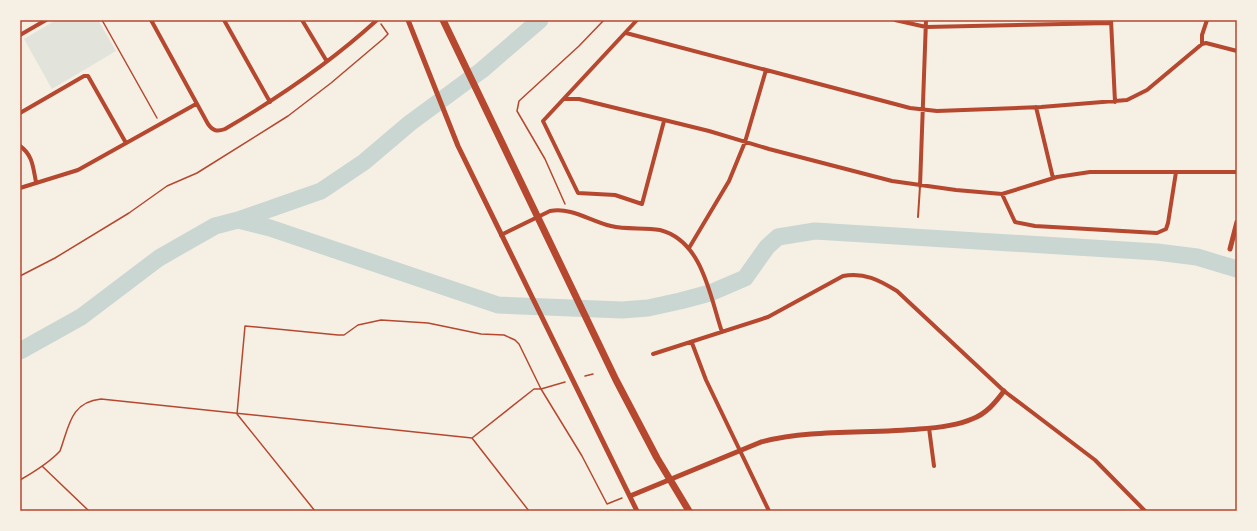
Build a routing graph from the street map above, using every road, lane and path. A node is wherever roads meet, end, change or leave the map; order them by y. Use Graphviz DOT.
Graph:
graph roads {
  1 [pos="46,20"];
  2 [pos="102,20"];
  3 [pos="151,20"];
  4 [pos="224,20"];
  5 [pos="302,20"];
  6 [pos="378,20"];
  7 [pos="408,20"];
  8 [pos="443,20"];
  9 [pos="604,20"];
  10 [pos="637,20"];
  11 [pos="895,20"];
  12 [pos="926,20"];
  13 [pos="1206,20"];
  14 [pos="1111,21"];
  15 [pos="926,27"];
  16 [pos="626,33"];
  17 [pos="20,35"];
  18 [pos="1202,44"];
  19 [pos="1237,51"];
  20 [pos="326,60"];
  21 [pos="766,70"];
  22 [pos="565,99"];
  23 [pos="270,102"];
  24 [pos="1115,102"];
  25 [pos="196,104"];
  26 [pos="1036,107"];
  27 [pos="922,110"];
  28 [pos="20,113"];
  29 [pos="664,121"];
  30 [pos="160,124"];
  31 [pos="745,142"];
  32 [pos="126,143"];
  33 [pos="20,146"];
  34 [pos="1176,172"];
  35 [pos="1237,172"];
  36 [pos="1053,178"];
  37 [pos="36,182"];
  38 [pos="920,186"];
  39 [pos="20,188"];
  40 [pos="1002,194"];
  41 [pos="567,210"];
  42 [pos="918,217"];
  43 [pos="1237,222"];
  44 [pos="501,235"];
  45 [pos="689,248"];
  46 [pos="1230,250"];
  47 [pos="20,276"];
  48 [pos="722,332"];
  49 [pos="692,343"];
  50 [pos="654,354"];
  51 [pos="593,374"];
  52 [pos="585,376"];
  53 [pos="565,382"];
  54 [pos="540,389"];
  55 [pos="1004,391"];
  56 [pos="237,414"];
  57 [pos="929,428"];
  58 [pos="472,438"];
  59 [pos="740,450"];
  60 [pos="42,466"];
  61 [pos="934,466"];
  62 [pos="20,480"];
  63 [pos="630,496"];
  64 [pos="89,511"];
  65 [pos="315,511"];
  66 [pos="529,511"];
  67 [pos="637,511"];
  68 [pos="689,511"];
  69 [pos="769,511"];
  70 [pos="1145,511"];
  1 -- 17 [label="street"];
  2 -- 30 [label="path"];
  3 -- 25 [label="street"];
  4 -- 23 [label="street"];
  5 -- 20 [label="street"];
  6 -- 20 [label="street"];
  6 -- 47 [label="path"];
  7 -- 44 [label="street"];
  8 -- 68 [label="highway"];
  9 -- 41 [label="path"];
  10 -- 16 [label="street"];
  11 -- 15 [label="street"];
  12 -- 15 [label="street"];
  13 -- 18 [label="street"];
  14 -- 15 [label="street"];
  14 -- 24 [label="street"];
  15 -- 27 [label="street"];
  16 -- 21 [label="street"];
  16 -- 22 [label="street"];
  18 -- 19 [label="street"];
  18 -- 24 [label="street"];
  20 -- 23 [label="street"];
  21 -- 27 [label="street"];
  21 -- 31 [label="street"];
  22 -- 29 [label="street"];
  22 -- 29 [label="street"];
  23 -- 25 [label="street"];
  24 -- 26 [label="street"];
  25 -- 30 [label="street"];
  26 -- 27 [label="street"];
  26 -- 36 [label="street"];
  27 -- 38 [label="street"];
  28 -- 32 [label="street"];
  29 -- 31 [label="street"];
  30 -- 32 [label="street"];
  31 -- 38 [label="street"];
  31 -- 45 [label="street"];
  32 -- 37 [label="street"];
  33 -- 37 [label="street"];
  34 -- 35 [label="street"];
  34 -- 36 [label="street"];
  34 -- 40 [label="street"];
  36 -- 40 [label="street"];
  37 -- 39 [label="street"];
  38 -- 40 [label="street"];
  38 -- 42 [label="lane"];
  41 -- 44 [label="street"];
  41 -- 45 [label="street"];
  43 -- 46 [label="street"];
  44 -- 63 [label="street"];
  45 -- 48 [label="street"];
  48 -- 49 [label="street"];
  48 -- 55 [label="street"];
  49 -- 50 [label="street"];
  49 -- 59 [label="street"];
  51 -- 52 [label="path"];
  53 -- 54 [label="path"];
  54 -- 56 [label="path"];
  54 -- 58 [label="path"];
  54 -- 63 [label="path"];
  55 -- 57 [label="street"];
  55 -- 70 [label="street"];
  56 -- 58 [label="path"];
  56 -- 60 [label="path"];
  56 -- 65 [label="path"];
  57 -- 59 [label="street"];
  57 -- 61 [label="street"];
  58 -- 66 [label="path"];
  59 -- 63 [label="street"];
  59 -- 69 [label="street"];
  60 -- 62 [label="path"];
  60 -- 64 [label="path"];
  63 -- 67 [label="street"];
}
